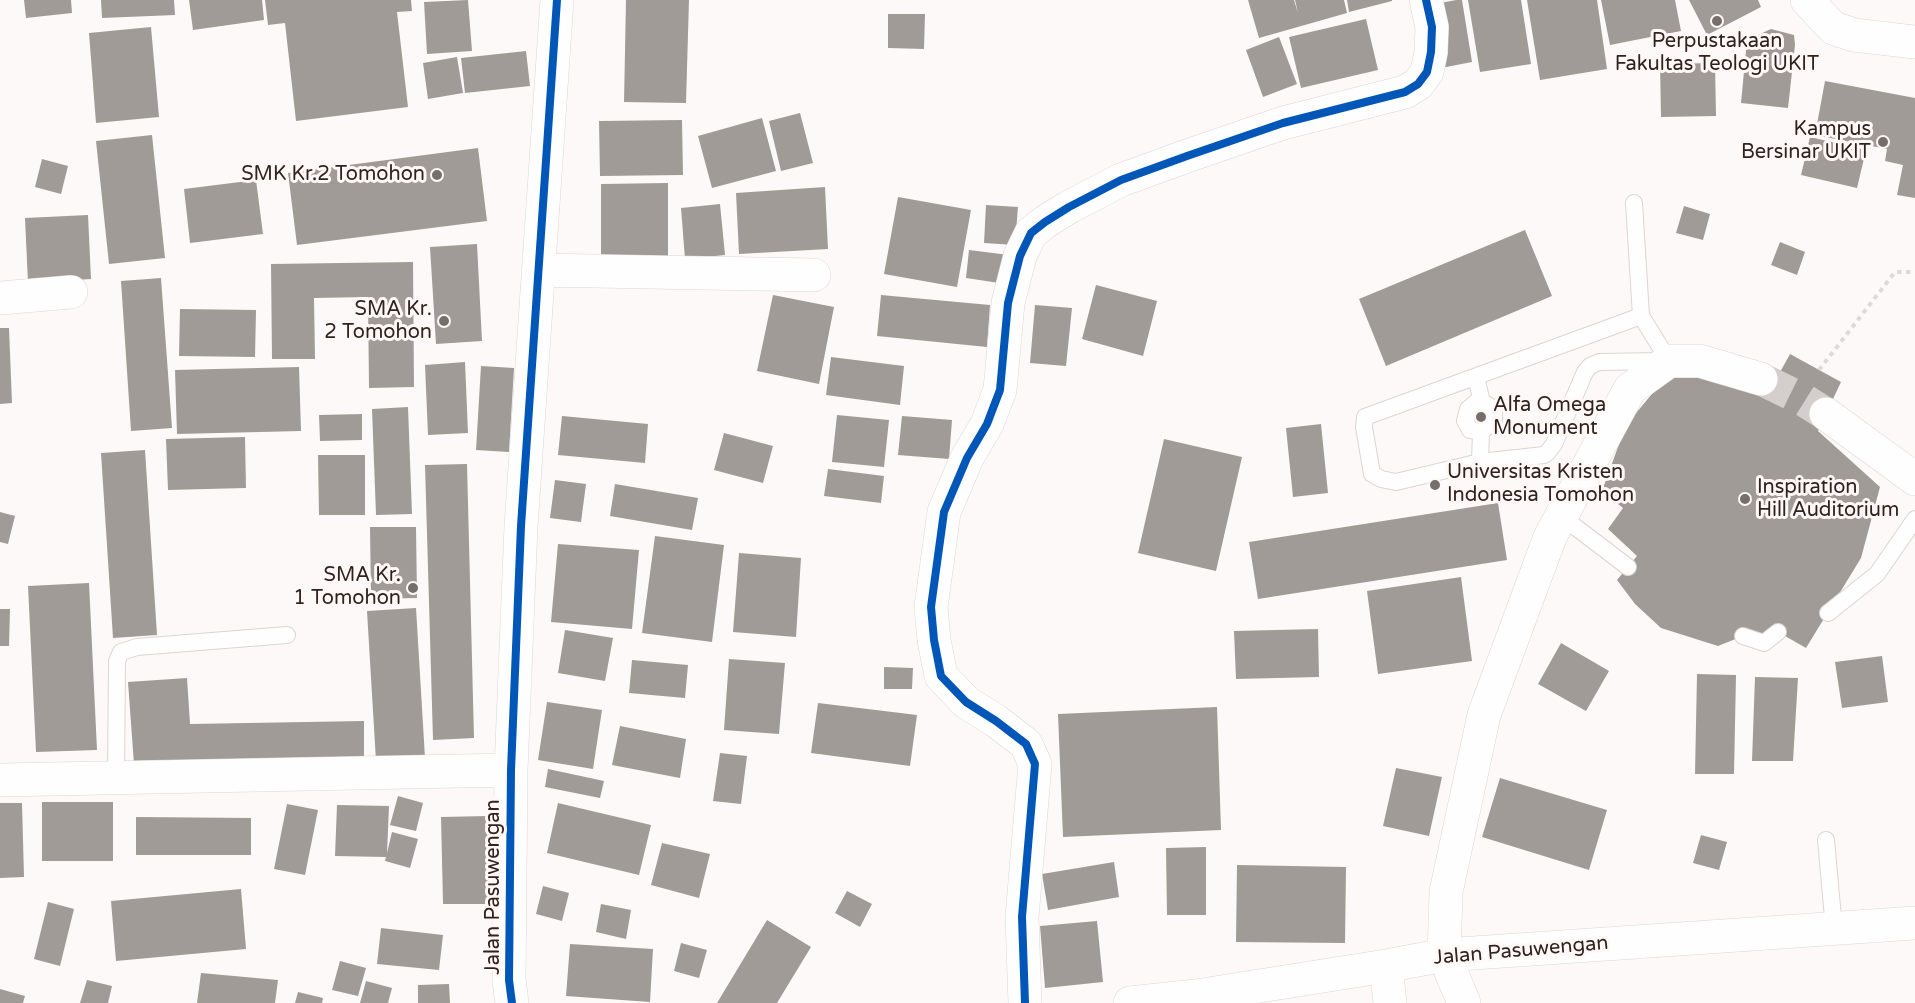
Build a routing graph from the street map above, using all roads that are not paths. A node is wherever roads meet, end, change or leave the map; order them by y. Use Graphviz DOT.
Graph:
graph roads {
  1 [pos="556,0"];
  2 [pos="1426,0"];
  3 [pos="1807,0"];
  4 [pos="1915,42"];
  5 [pos="1634,203"];
  6 [pos="539,270"];
  7 [pos="814,275"];
  8 [pos="71,292"];
  9 [pos="0,298"];
  10 [pos="1641,316"];
  11 [pos="1669,361"];
  12 [pos="1476,377"];
  13 [pos="1761,379"];
  14 [pos="1826,414"];
  15 [pos="1480,462"];
  16 [pos="1915,479"];
  17 [pos="1561,516"];
  18 [pos="1915,519"];
  19 [pos="1628,567"];
  20 [pos="1828,614"];
  21 [pos="1778,632"];
  22 [pos="288,635"];
  23 [pos="1743,636"];
  24 [pos="511,771"];
  25 [pos="116,777"];
  26 [pos="0,780"];
  27 [pos="1826,840"];
  28 [pos="1915,923"];
  29 [pos="1834,929"];
  30 [pos="1444,955"];
  31 [pos="1386,966"];
  32 [pos="512,1003"];
  33 [pos="1025,1003"];
  34 [pos="1131,1003"];
  35 [pos="1390,1003"];
  36 [pos="1464,1003"];
  1 -- 6 [label="street, Jalan Pasuwengan"];
  2 -- 33 [label="street"];
  3 -- 4 [label="street"];
  5 -- 10 [label="lane"];
  6 -- 7 [label="street"];
  6 -- 24 [label="street, Jalan Pasuwengan"];
  8 -- 9 [label="street"];
  10 -- 11 [label="lane"];
  10 -- 12 [label="lane"];
  11 -- 13 [label="street"];
  11 -- 15 [label="lane"];
  11 -- 17 [label="street"];
  12 -- 15 [label="lane"];
  12 -- 15 [label="lane"];
  14 -- 16 [label="street"];
  17 -- 19 [label="lane"];
  17 -- 30 [label="street"];
  18 -- 20 [label="lane"];
  21 -- 23 [label="lane"];
  22 -- 25 [label="lane"];
  24 -- 25 [label="street"];
  24 -- 32 [label="street, Jalan Pasuwengan"];
  25 -- 26 [label="street"];
  27 -- 29 [label="lane"];
  28 -- 29 [label="street, Jalan Pasuwengan"];
  29 -- 30 [label="street, Jalan Pasuwengan"];
  30 -- 31 [label="street, Jalan Pasuwengan"];
  30 -- 36 [label="street"];
  31 -- 34 [label="street, Jalan Pasuwengan"];
  31 -- 35 [label="street"];
}
